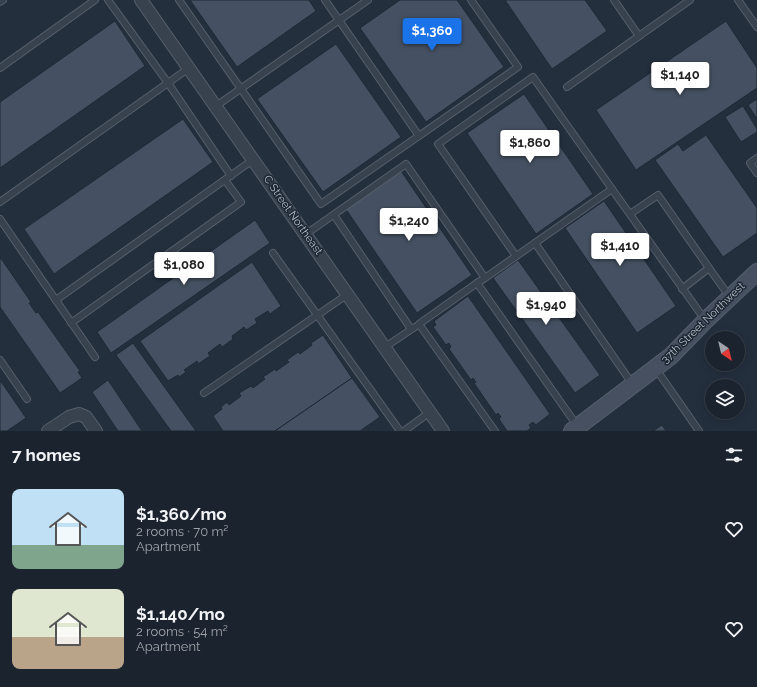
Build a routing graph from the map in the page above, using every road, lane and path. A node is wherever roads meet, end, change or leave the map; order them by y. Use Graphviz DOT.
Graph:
graph roads {
  1 [pos="3,0"];
  2 [pos="95,0"];
  3 [pos="108,0"];
  4 [pos="141,0"];
  5 [pos="179,0"];
  6 [pos="325,0"];
  7 [pos="368,0"];
  8 [pos="471,0"];
  9 [pos="614,0"];
  10 [pos="690,0"];
  11 [pos="738,0"];
  12 [pos="0,2"];
  13 [pos="339,20"];
  14 [pos="757,27"];
  15 [pos="640,36"];
  16 [pos="0,68"];
  17 [pos="189,68"];
  18 [pos="168,83"];
  19 [pos="567,87"];
  20 [pos="241,88"];
  21 [pos="216,106"];
  22 [pos="419,136"];
  23 [pos="757,158"];
  24 [pos="254,160"];
  25 [pos="757,173"];
  26 [pos="231,176"];
  27 [pos="225,180"];
  28 [pos="612,189"];
  29 [pos="0,202"];
  30 [pos="630,214"];
  31 [pos="334,215"];
  32 [pos="0,219"];
  33 [pos="306,234"];
  34 [pos="535,243"];
  35 [pos="273,253"];
  36 [pos="516,256"];
  37 [pos="709,268"];
  38 [pos="757,272"];
  39 [pos="485,278"];
  40 [pos="477,284"];
  41 [pos="682,288"];
  42 [pos="348,294"];
  43 [pos="730,298"];
  44 [pos="56,300"];
  45 [pos="317,315"];
  46 [pos="705,321"];
  47 [pos="71,323"];
  48 [pos="419,324"];
  49 [pos="412,329"];
  50 [pos="385,347"];
  51 [pos="95,357"];
  52 [pos="0,360"];
  53 [pos="655,368"];
  54 [pos="633,385"];
  55 [pos="204,393"];
  56 [pos="27,399"];
  57 [pos="430,412"];
  58 [pos="53,428"];
  59 [pos="575,429"];
  60 [pos="96,431"];
  61 [pos="400,431"];
  62 [pos="404,431"];
  63 [pos="443,431"];
  64 [pos="495,431"];
  65 [pos="699,431"];
  1 -- 12 [label="lane"];
  2 -- 16 [label="lane"];
  3 -- 18 [label="lane"];
  4 -- 17 [label="street, C Street Northeast"];
  5 -- 20 [label="lane"];
  6 -- 13 [label="lane"];
  7 -- 13 [label="lane"];
  8 -- 22 [label="lane"];
  9 -- 15 [label="lane"];
  10 -- 15 [label="lane"];
  11 -- 14 [label="lane"];
  13 -- 20 [label="lane"];
  13 -- 22 [label="lane"];
  15 -- 19 [label="lane"];
  17 -- 18 [label="lane"];
  17 -- 21 [label="street, C Street Northeast"];
  18 -- 26 [label="lane"];
  18 -- 29 [label="lane"];
  20 -- 21 [label="lane"];
  20 -- 22 [label="lane"];
  21 -- 24 [label="street, C Street Northeast"];
  23 -- 25 [label="lane"];
  24 -- 26 [label="lane"];
  24 -- 33 [label="street, C Street Northeast"];
  26 -- 27 [label="lane"];
  27 -- 44 [label="lane"];
  27 -- 47 [label="lane"];
  28 -- 30 [label="lane"];
  28 -- 34 [label="lane"];
  28 -- 36 [label="lane"];
  30 -- 37 [label="lane"];
  30 -- 41 [label="lane"];
  31 -- 33 [label="lane"];
  31 -- 39 [label="lane"];
  31 -- 49 [label="lane"];
  32 -- 44 [label="lane"];
  33 -- 42 [label="street, C Street Northeast"];
  34 -- 36 [label="lane"];
  34 -- 54 [label="lane"];
  35 -- 45 [label="lane"];
  36 -- 39 [label="lane"];
  37 -- 41 [label="lane"];
  37 -- 43 [label="lane"];
  38 -- 43 [label="main road, 37th Street Northwest"];
  39 -- 40 [label="lane"];
  40 -- 48 [label="lane"];
  40 -- 59 [label="lane"];
  41 -- 46 [label="lane"];
  42 -- 45 [label="lane"];
  42 -- 50 [label="street, C Street Northeast"];
  43 -- 46 [label="main road, 37th Street Northwest"];
  44 -- 47 [label="lane"];
  45 -- 55 [label="lane"];
  45 -- 61 [label="lane"];
  46 -- 53 [label="main road, 37th Street Northwest"];
  47 -- 51 [label="lane"];
  48 -- 49 [label="lane"];
  48 -- 64 [label="lane"];
  49 -- 50 [label="lane"];
  50 -- 57 [label="street, C Street Northeast"];
  52 -- 56 [label="lane"];
  53 -- 54 [label="main road, 37th Street Northwest"];
  53 -- 65 [label="lane"];
  54 -- 59 [label="main road, 37th Street Northwest"];
  57 -- 62 [label="lane"];
  57 -- 63 [label="street, C Street Northeast"];
  58 -- 60 [label="street"];
}
